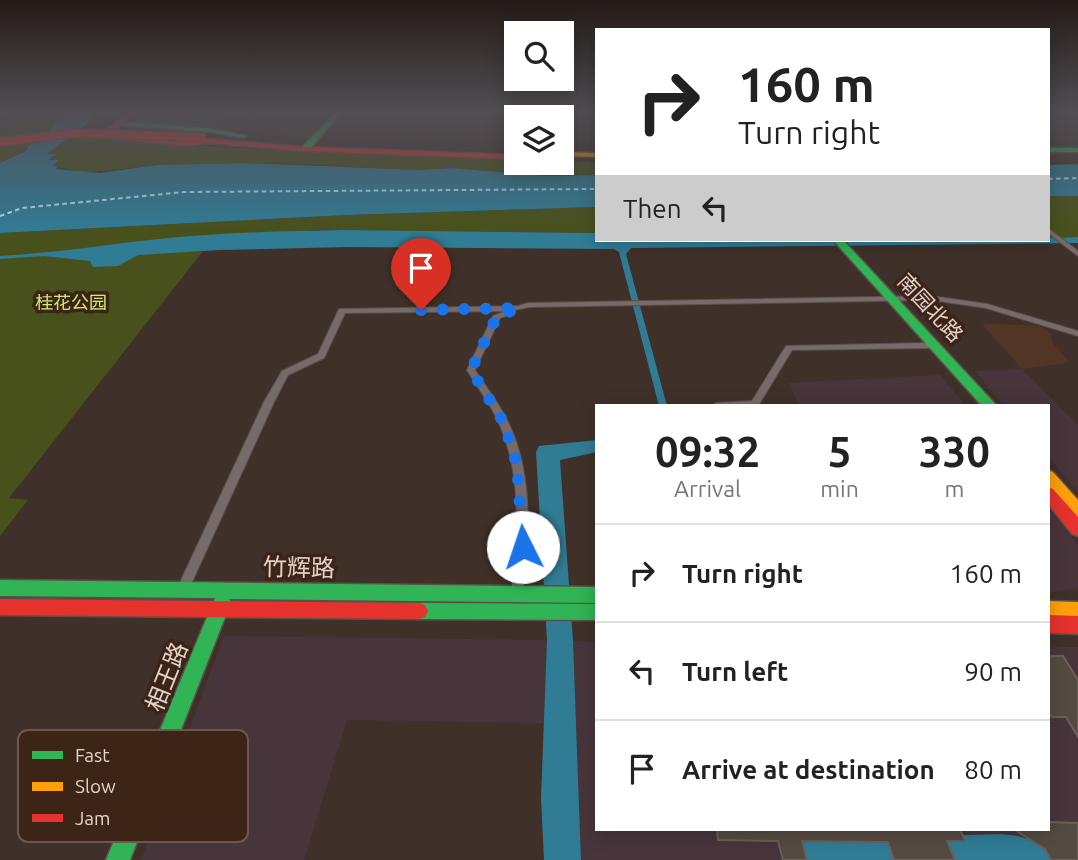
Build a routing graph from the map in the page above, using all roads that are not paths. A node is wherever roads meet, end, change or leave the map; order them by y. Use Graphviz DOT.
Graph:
graph roads {
  1 [pos="478,153"];
  2 [pos="504,154"];
  3 [pos="1050,155"];
  4 [pos="1078,155"];
  5 [pos="574,156"];
  6 [pos="595,157"];
  7 [pos="1050,232"];
  8 [pos="843,248"];
  9 [pos="1078,254"];
  10 [pos="889,300"];
  11 [pos="519,308"];
  12 [pos="1078,334"];
  13 [pos="926,346"];
  14 [pos="755,404"];
  15 [pos="975,404"];
  16 [pos="987,404"];
  17 [pos="1050,478"];
  18 [pos="1050,495"];
  19 [pos="1078,511"];
  20 [pos="1078,529"];
  21 [pos="0,588"];
  22 [pos="183,589"];
  23 [pos="228,589"];
  24 [pos="522,594"];
  25 [pos="595,594"];
  26 [pos="0,607"];
  27 [pos="219,607"];
  28 [pos="1050,609"];
  29 [pos="1078,610"];
  30 [pos="595,612"];
  31 [pos="1050,624"];
  32 [pos="1078,625"];
  33 [pos="170,730"];
  34 [pos="125,842"];
  35 [pos="118,860"];
  1 -- 2 [label="main road"];
  3 -- 4 [label="main road"];
  5 -- 6 [label="main road"];
  7 -- 9 [label="street"];
  8 -- 10 [label="main road, 南园北路"];
  10 -- 11 [label="street"];
  10 -- 12 [label="street"];
  10 -- 13 [label="main road, 南园北路"];
  10 -- 16 [label="main road, 南园北路"];
  11 -- 22 [label="street"];
  11 -- 24 [label="street"];
  13 -- 14 [label="street"];
  13 -- 15 [label="main road, 南园北路"];
  17 -- 19 [label="main road"];
  18 -- 20 [label="main road"];
  21 -- 22 [label="main road, 竹辉路"];
  22 -- 23 [label="main road, 竹辉路"];
  23 -- 24 [label="main road, 竹辉路"];
  23 -- 27 [label="main road, 相王路"];
  24 -- 25 [label="main road, 竹辉路"];
  26 -- 27 [label="main road, 竹辉路"];
  27 -- 30 [label="main road, 竹辉路"];
  27 -- 33 [label="main road, 相王路"];
  28 -- 29 [label="main road"];
  31 -- 32 [label="main road"];
  34 -- 35 [label="main road, 相王路"];
}
